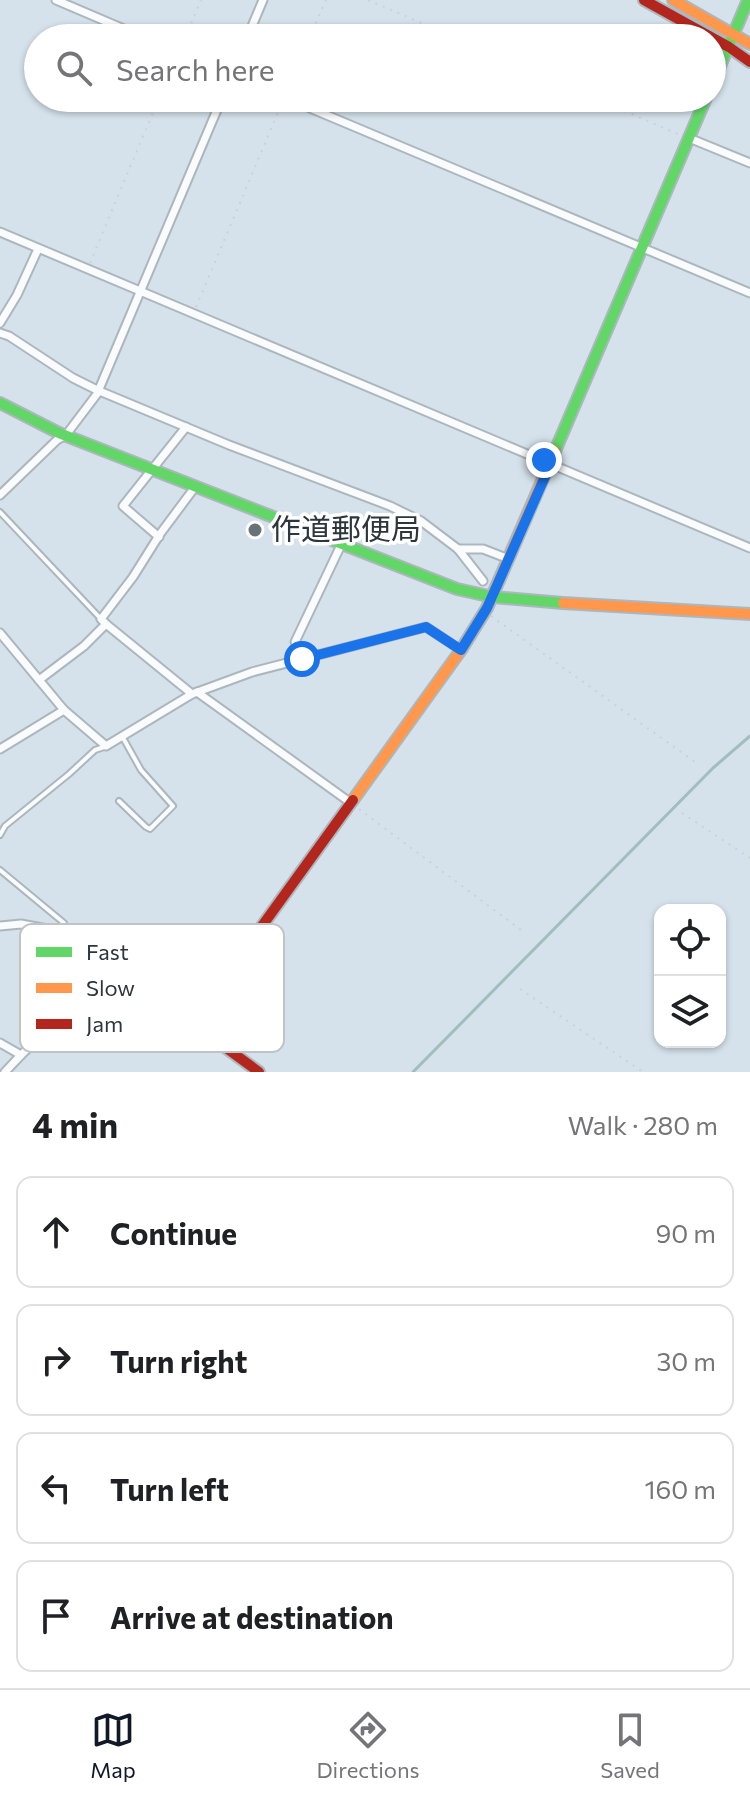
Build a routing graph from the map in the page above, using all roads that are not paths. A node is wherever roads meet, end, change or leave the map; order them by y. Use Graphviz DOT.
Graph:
graph roads {
  1 [pos="56,0"];
  2 [pos="263,0"];
  3 [pos="644,0"];
  4 [pos="673,0"];
  5 [pos="748,0"];
  6 [pos="112,24"];
  7 [pos="253,24"];
  8 [pos="687,24"];
  9 [pos="717,24"];
  10 [pos="726,29"];
  11 [pos="735,34"];
  12 [pos="750,44"];
  13 [pos="726,45"];
  14 [pos="729,47"];
  15 [pos="726,54"];
  16 [pos="750,62"];
  17 [pos="216,112"];
  18 [pos="318,112"];
  19 [pos="700,112"];
  20 [pos="689,138"];
  21 [pos="750,163"];
  22 [pos="0,232"];
  23 [pos="643,248"];
  24 [pos="38,249"];
  25 [pos="140,290"];
  26 [pos="750,293"];
  27 [pos="0,323"];
  28 [pos="0,333"];
  29 [pos="97,390"];
  30 [pos="0,403"];
  31 [pos="186,427"];
  32 [pos="66,435"];
  33 [pos="551,463"];
  34 [pos="151,469"];
  35 [pos="195,487"];
  36 [pos="0,495"];
  37 [pos="0,512"];
  38 [pos="159,537"];
  39 [pos="341,545"];
  40 [pos="750,548"];
  41 [pos="458,549"];
  42 [pos="509,559"];
  43 [pos="483,581"];
  44 [pos="493,597"];
  45 [pos="750,614"];
  46 [pos="104,622"];
  47 [pos="0,633"];
  48 [pos="461,650"];
  49 [pos="302,659"];
  50 [pos="39,680"];
  51 [pos="194,693"];
  52 [pos="64,710"];
  53 [pos="122,736"];
  54 [pos="106,746"];
  55 [pos="0,749"];
  56 [pos="119,801"];
  57 [pos="351,803"];
  58 [pos="0,835"];
  59 [pos="0,870"];
  60 [pos="20,924"];
  61 [pos="64,924"];
  62 [pos="264,924"];
  63 [pos="0,926"];
  64 [pos="0,1043"];
  65 [pos="24,1052"];
  66 [pos="232,1052"];
  67 [pos="21,1055"];
  68 [pos="5,1072"];
  69 [pos="259,1072"];
  1 -- 6 [label="street"];
  2 -- 7 [label="street"];
  3 -- 8 [label="main road"];
  4 -- 9 [label="main road"];
  5 -- 11 [label="main road"];
  10 -- 11 [label="main road"];
  11 -- 12 [label="main road"];
  11 -- 14 [label="main road"];
  13 -- 14 [label="main road"];
  14 -- 15 [label="main road"];
  14 -- 16 [label="main road"];
  17 -- 25 [label="street"];
  18 -- 23 [label="street"];
  19 -- 20 [label="main road"];
  20 -- 21 [label="street"];
  20 -- 23 [label="main road"];
  22 -- 24 [label="street"];
  23 -- 26 [label="street"];
  23 -- 33 [label="main road"];
  24 -- 25 [label="street"];
  24 -- 27 [label="street"];
  25 -- 29 [label="street"];
  25 -- 33 [label="street"];
  28 -- 29 [label="street"];
  29 -- 31 [label="street"];
  29 -- 32 [label="street"];
  30 -- 32 [label="main road"];
  31 -- 34 [label="street"];
  31 -- 41 [label="street"];
  32 -- 34 [label="main road"];
  32 -- 36 [label="street"];
  33 -- 40 [label="street"];
  33 -- 42 [label="main road"];
  34 -- 35 [label="main road"];
  34 -- 38 [label="street"];
  35 -- 38 [label="street"];
  35 -- 39 [label="main road"];
  37 -- 46 [label="lane"];
  38 -- 46 [label="street"];
  39 -- 44 [label="main road"];
  39 -- 49 [label="street"];
  41 -- 42 [label="street"];
  41 -- 43 [label="street"];
  42 -- 44 [label="main road"];
  44 -- 45 [label="main road"];
  44 -- 48 [label="main road"];
  46 -- 50 [label="street"];
  46 -- 51 [label="street"];
  47 -- 50 [label="street"];
  48 -- 49 [label="street"];
  48 -- 57 [label="main road"];
  49 -- 51 [label="street"];
  50 -- 52 [label="street"];
  51 -- 53 [label="street"];
  51 -- 57 [label="street"];
  52 -- 54 [label="street"];
  52 -- 55 [label="street"];
  53 -- 54 [label="street"];
  53 -- 56 [label="lane"];
  54 -- 58 [label="lane"];
  57 -- 62 [label="main road"];
  59 -- 61 [label="lane"];
  60 -- 63 [label="street"];
  64 -- 67 [label="street"];
  65 -- 67 [label="street"];
  66 -- 69 [label="main road"];
  67 -- 68 [label="street"];
}
